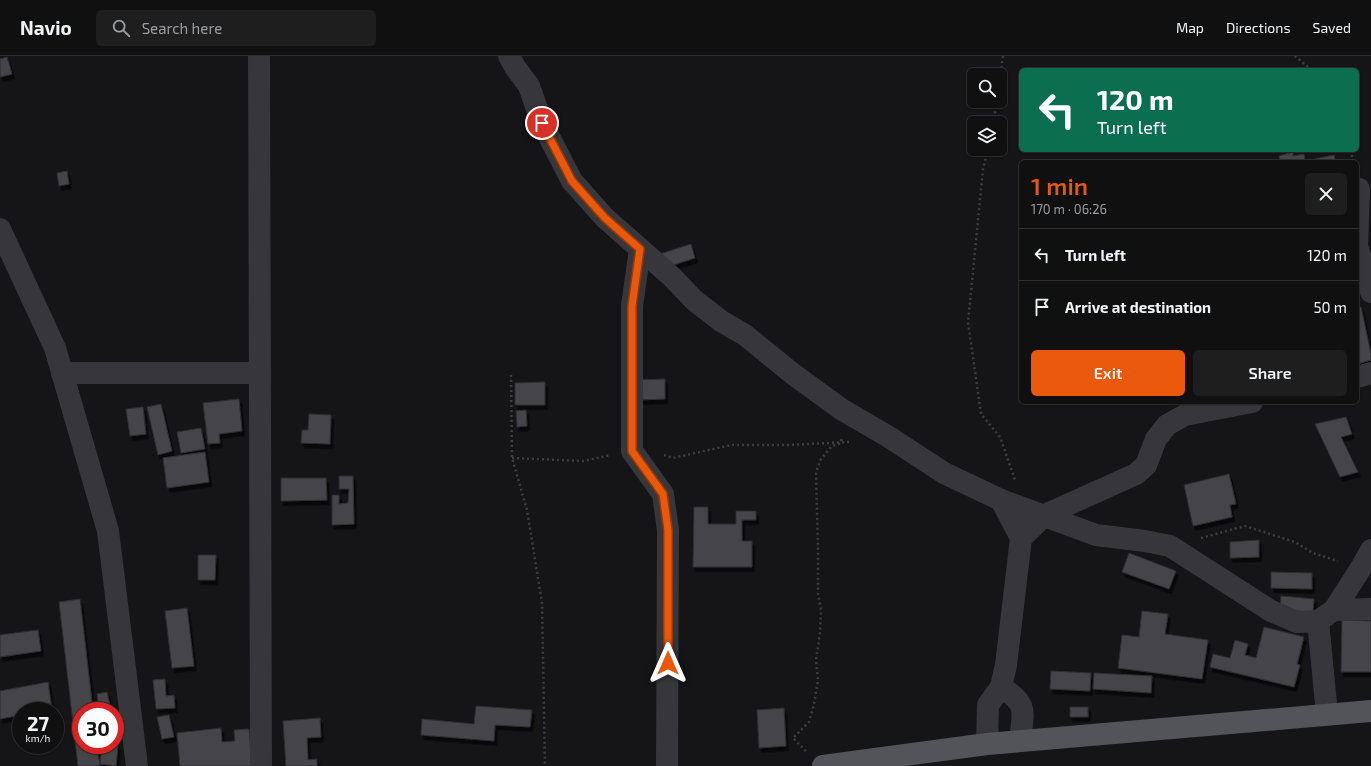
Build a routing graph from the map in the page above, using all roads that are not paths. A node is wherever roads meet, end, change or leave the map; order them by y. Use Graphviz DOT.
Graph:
graph roads {
  1 [pos="259,56"];
  2 [pos="509,56"];
  3 [pos="0,229"];
  4 [pos="640,249"];
  5 [pos="1359,253"];
  6 [pos="1371,292"];
  7 [pos="62,373"];
  8 [pos="260,373"];
  9 [pos="1371,373"];
  10 [pos="1359,376"];
  11 [pos="1242,404"];
  12 [pos="1001,500"];
  13 [pos="1045,516"];
  14 [pos="1022,538"];
  15 [pos="1366,559"];
  16 [pos="1371,609"];
  17 [pos="1326,615"];
  18 [pos="1001,687"];
  19 [pos="1371,711"];
  20 [pos="1327,714"];
  21 [pos="1020,740"];
  22 [pos="987,744"];
  23 [pos="816,760"];
  24 [pos="137,766"];
  25 [pos="262,766"];
  26 [pos="668,766"];
  1 -- 8 [label="street"];
  2 -- 4 [label="street"];
  3 -- 7 [label="street"];
  4 -- 12 [label="street"];
  4 -- 26 [label="street"];
  5 -- 6 [label="street"];
  7 -- 8 [label="street"];
  7 -- 24 [label="street"];
  8 -- 25 [label="street"];
  9 -- 10 [label="street"];
  11 -- 13 [label="street"];
  12 -- 13 [label="street"];
  12 -- 14 [label="street"];
  13 -- 14 [label="street"];
  13 -- 17 [label="street"];
  14 -- 18 [label="street"];
  15 -- 17 [label="street"];
  16 -- 17 [label="street"];
  17 -- 20 [label="street"];
  18 -- 21 [label="street"];
  18 -- 22 [label="street"];
  19 -- 20 [label="main road"];
  20 -- 21 [label="main road"];
  21 -- 22 [label="main road"];
  22 -- 23 [label="main road"];
}
